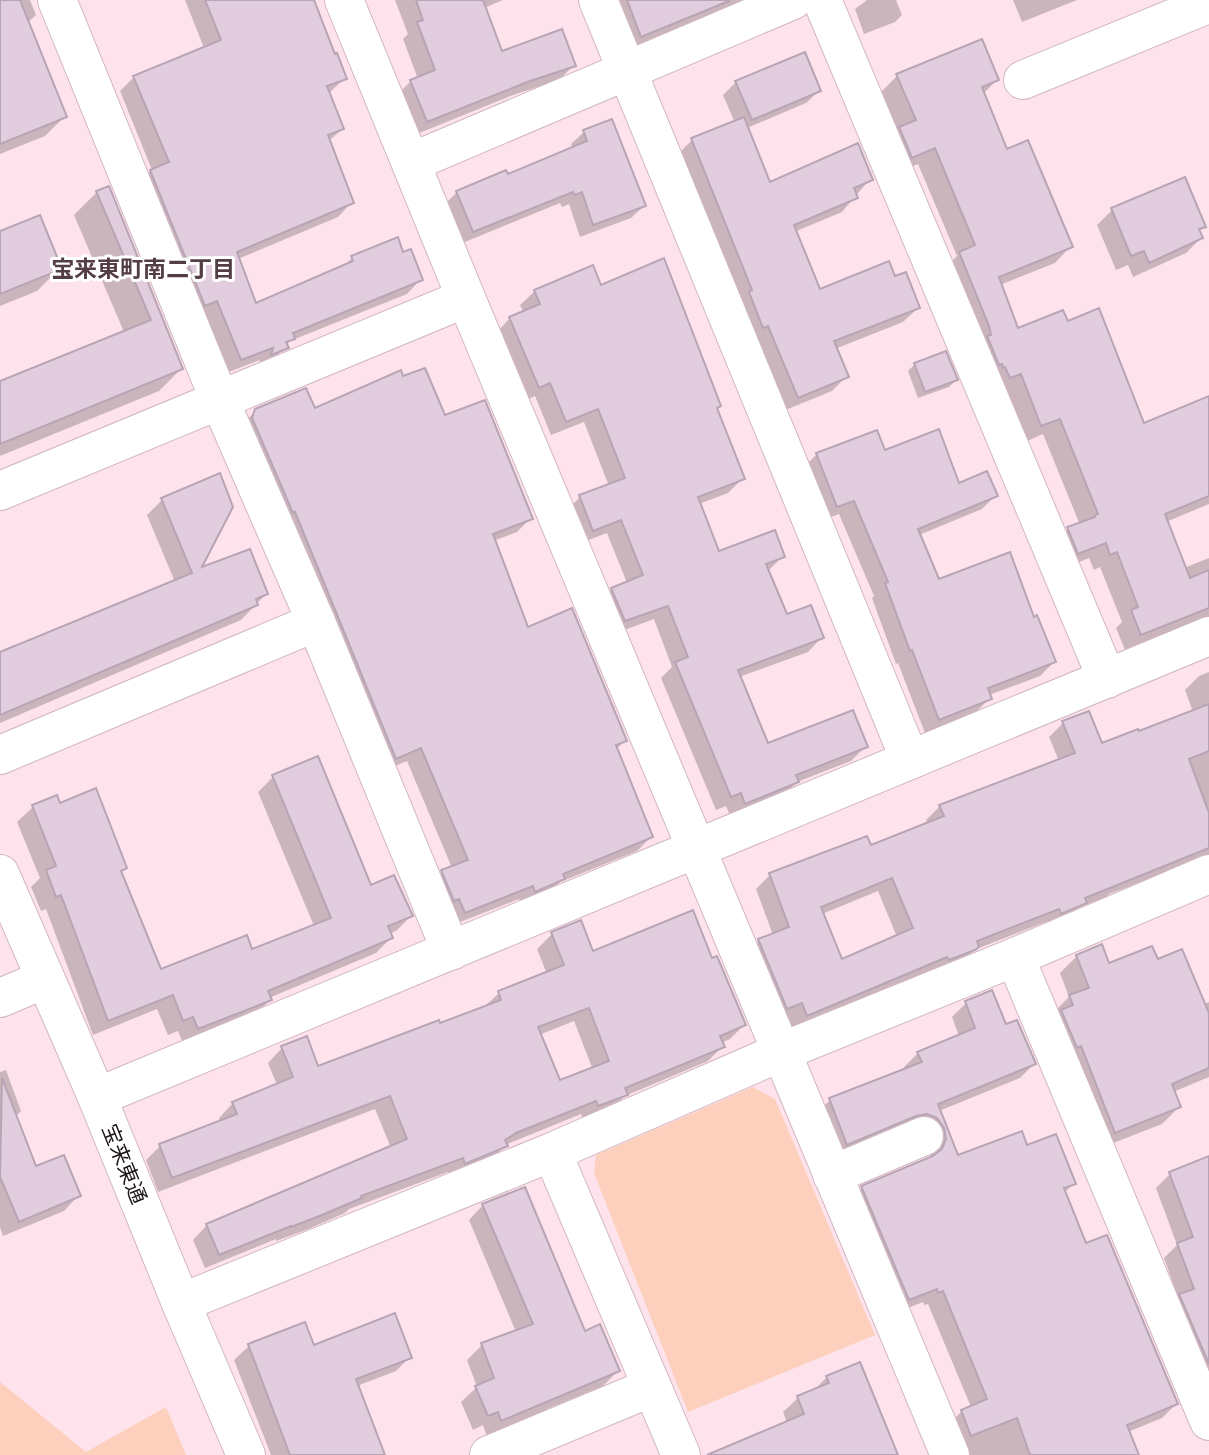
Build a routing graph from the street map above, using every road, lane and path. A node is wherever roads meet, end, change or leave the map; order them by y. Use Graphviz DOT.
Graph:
graph roads {
  1 [pos="57,0"];
  2 [pos="345,0"];
  3 [pos="598,0"];
  4 [pos="793,0"];
  5 [pos="822,0"];
  6 [pos="1208,4"];
  7 [pos="628,72"];
  8 [pos="1023,80"];
  9 [pos="412,162"];
  10 [pos="466,298"];
  11 [pos="220,401"];
  12 [pos="0,491"];
  13 [pos="316,622"];
  14 [pos="1209,636"];
  15 [pos="1107,679"];
  16 [pos="0,755"];
  17 [pos="910,760"];
  18 [pos="698,849"];
  19 [pos="0,874"];
  20 [pos="1209,874"];
  21 [pos="451,951"];
  22 [pos="1015,957"];
  23 [pos="45,979"];
  24 [pos="0,998"];
  25 [pos="781,1052"];
  26 [pos="97,1097"];
  27 [pos="924,1136"];
  28 [pos="552,1152"];
  29 [pos="832,1175"];
  30 [pos="181,1303"];
  31 [pos="652,1387"];
  32 [pos="1209,1421"];
  33 [pos="246,1455"];
  34 [pos="489,1455"];
  35 [pos="681,1455"];
  36 [pos="950,1455"];
  1 -- 11 [label="street"];
  2 -- 9 [label="street"];
  3 -- 7 [label="street"];
  4 -- 7 [label="street"];
  5 -- 15 [label="street"];
  6 -- 8 [label="street"];
  7 -- 9 [label="street"];
  7 -- 17 [label="street"];
  9 -- 10 [label="street"];
  10 -- 11 [label="street"];
  10 -- 18 [label="street"];
  11 -- 12 [label="street"];
  11 -- 13 [label="street"];
  13 -- 16 [label="street"];
  13 -- 21 [label="street"];
  14 -- 15 [label="street"];
  15 -- 17 [label="street"];
  17 -- 18 [label="street"];
  18 -- 21 [label="street"];
  18 -- 25 [label="street"];
  19 -- 23 [label="street, 宝来東通"];
  20 -- 22 [label="street"];
  21 -- 26 [label="street"];
  22 -- 25 [label="street"];
  22 -- 32 [label="street"];
  23 -- 24 [label="street"];
  23 -- 26 [label="street, 宝来東通"];
  25 -- 28 [label="street"];
  25 -- 29 [label="street"];
  26 -- 30 [label="street, 宝来東通"];
  27 -- 29 [label="street"];
  28 -- 30 [label="street"];
  28 -- 31 [label="street"];
  29 -- 36 [label="street"];
  30 -- 33 [label="street, 宝来東通"];
  31 -- 34 [label="street"];
  31 -- 35 [label="street"];
}
